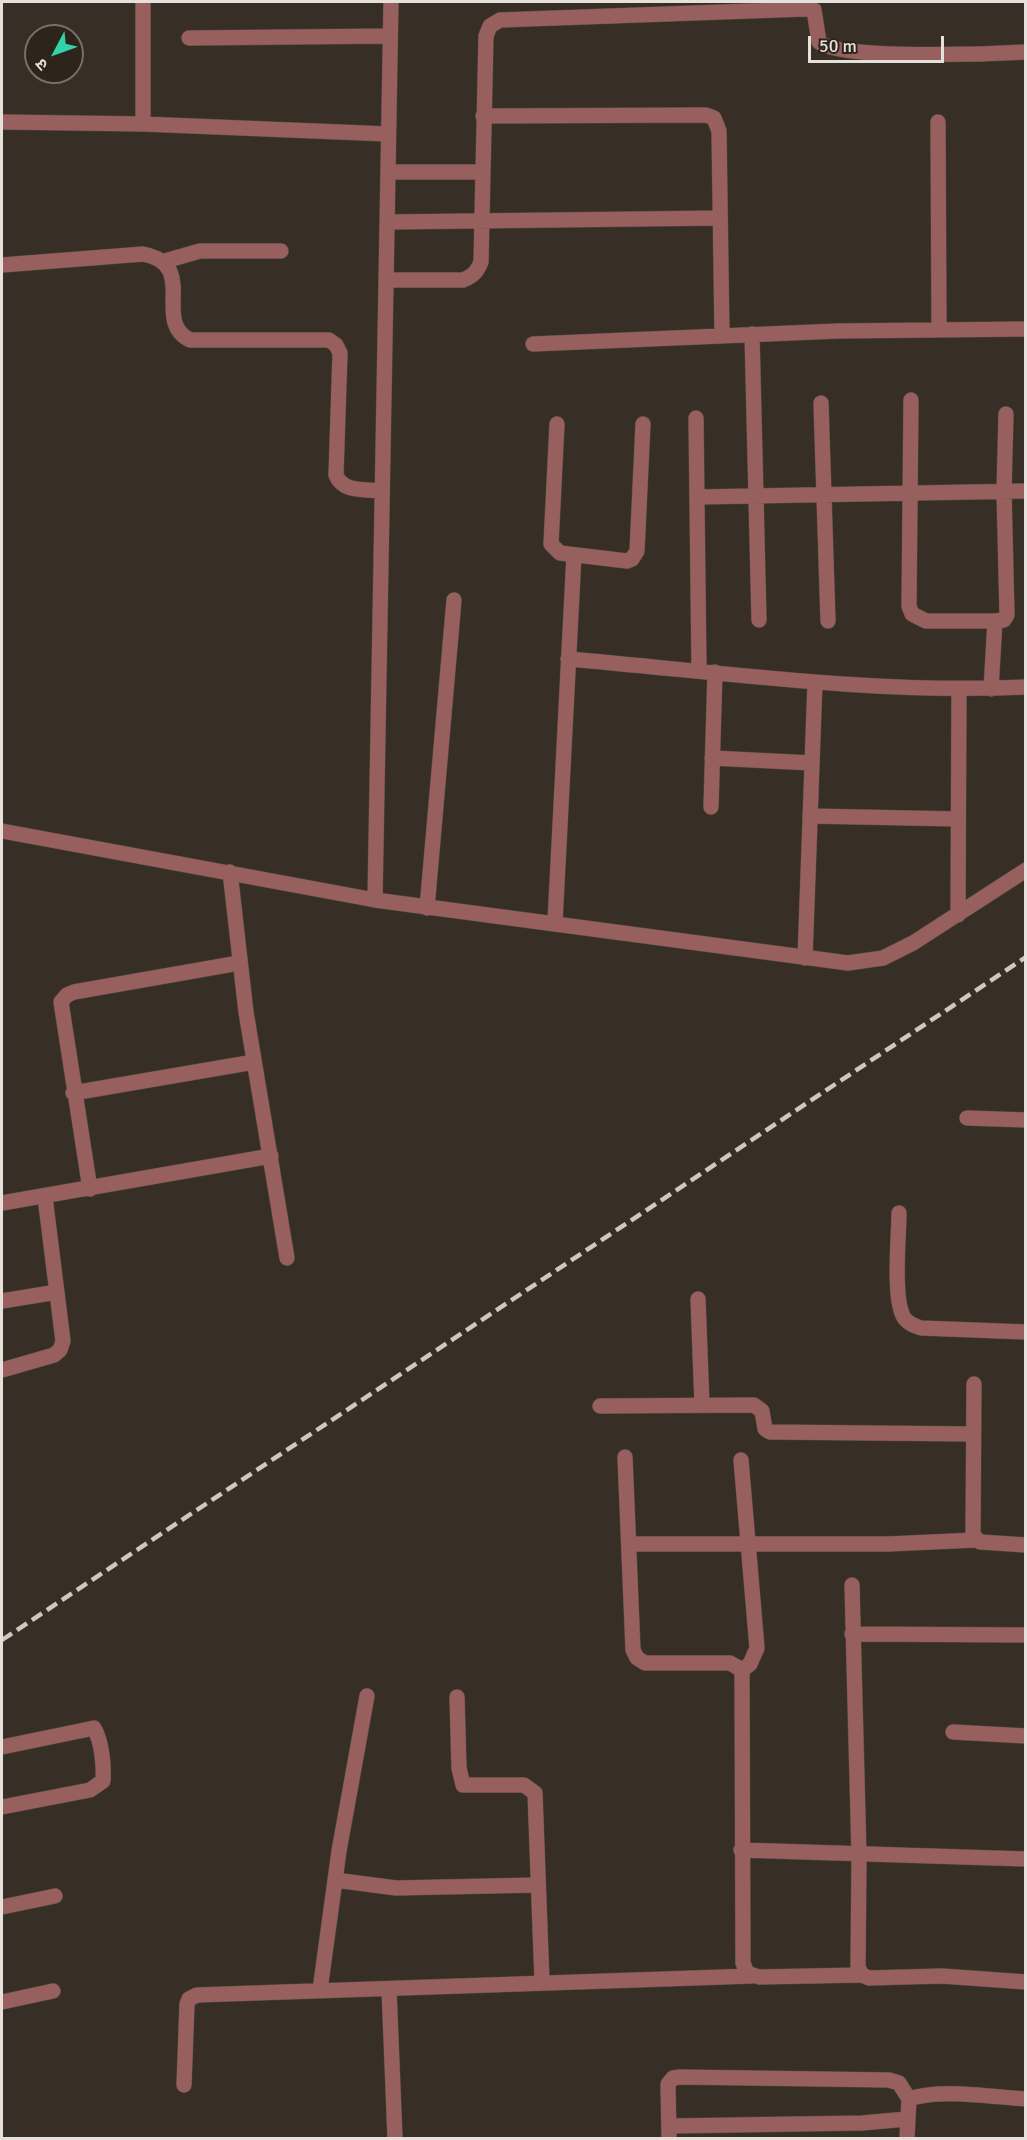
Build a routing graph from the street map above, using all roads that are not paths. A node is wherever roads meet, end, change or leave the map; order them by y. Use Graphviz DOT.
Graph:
graph roads {
  1 [pos="143,2"];
  2 [pos="391,2"];
  3 [pos="587,9"];
  4 [pos="390,36"];
  5 [pos="189,38"];
  6 [pos="1026,52"];
  7 [pos="483,116"];
  8 [pos="938,122"];
  9 [pos="2,123"];
  10 [pos="143,124"];
  11 [pos="388,134"];
  12 [pos="388,172"];
  13 [pos="482,172"];
  14 [pos="720,218"];
  15 [pos="388,222"];
  16 [pos="481,222"];
  17 [pos="282,251"];
  18 [pos="165,261"];
  19 [pos="2,265"];
  20 [pos="386,280"];
  21 [pos="1026,329"];
  22 [pos="939,330"];
  23 [pos="752,334"];
  24 [pos="722,335"];
  25 [pos="533,344"];
  26 [pos="911,400"];
  27 [pos="821,403"];
  28 [pos="1006,414"];
  29 [pos="696,418"];
  30 [pos="557,424"];
  31 [pos="643,424"];
  32 [pos="1026,490"];
  33 [pos="382,491"];
  34 [pos="1004,491"];
  35 [pos="910,493"];
  36 [pos="825,494"];
  37 [pos="755,496"];
  38 [pos="697,497"];
  39 [pos="574,555"];
  40 [pos="454,600"];
  41 [pos="759,620"];
  42 [pos="828,621"];
  43 [pos="994,621"];
  44 [pos="568,659"];
  45 [pos="699,670"];
  46 [pos="715,672"];
  47 [pos="815,681"];
  48 [pos="1026,687"];
  49 [pos="991,689"];
  50 [pos="958,690"];
  51 [pos="712,758"];
  52 [pos="812,763"];
  53 [pos="711,807"];
  54 [pos="810,816"];
  55 [pos="958,819"];
  56 [pos="2,831"];
  57 [pos="1026,870"];
  58 [pos="230,872"];
  59 [pos="375,900"];
  60 [pos="427,908"];
  61 [pos="958,915"];
  62 [pos="555,922"];
  63 [pos="805,958"];
  64 [pos="239,963"];
  65 [pos="255,1062"];
  66 [pos="73,1092"];
  67 [pos="967,1118"];
  68 [pos="1026,1120"];
  69 [pos="271,1156"];
  70 [pos="90,1189"];
  71 [pos="45,1197"];
  72 [pos="2,1203"];
  73 [pos="899,1213"];
  74 [pos="287,1258"];
  75 [pos="57,1292"];
  76 [pos="698,1299"];
  77 [pos="2,1301"];
  78 [pos="1026,1332"];
  79 [pos="2,1370"];
  80 [pos="974,1384"];
  81 [pos="702,1405"];
  82 [pos="600,1406"];
  83 [pos="973,1434"];
  84 [pos="625,1457"];
  85 [pos="741,1460"];
  86 [pos="976,1540"];
  87 [pos="747,1543"];
  88 [pos="629,1544"];
  89 [pos="1026,1545"];
  90 [pos="852,1585"];
  91 [pos="852,1634"];
  92 [pos="1026,1635"];
  93 [pos="742,1670"];
  94 [pos="367,1696"];
  95 [pos="458,1697"];
  96 [pos="953,1732"];
  97 [pos="1026,1736"];
  98 [pos="2,1747"];
  99 [pos="2,1807"];
  100 [pos="741,1850"];
  101 [pos="859,1856"];
  102 [pos="1026,1859"];
  103 [pos="335,1880"];
  104 [pos="537,1885"];
  105 [pos="55,1896"];
  106 [pos="2,1907"];
  107 [pos="862,1975"];
  108 [pos="752,1976"];
  109 [pos="542,1982"];
  110 [pos="1026,1982"];
  111 [pos="389,1989"];
  112 [pos="53,1990"];
  113 [pos="320,1990"];
  114 [pos="2,2002"];
  115 [pos="184,2085"];
  116 [pos="909,2099"];
  117 [pos="1026,2099"];
  118 [pos="907,2119"];
  119 [pos="669,2132"];
  120 [pos="395,2139"];
  121 [pos="907,2139"];
  1 -- 10 [label="street"];
  2 -- 4 [label="street"];
  3 -- 6 [label="street"];
  3 -- 7 [label="street"];
  4 -- 5 [label="street"];
  4 -- 11 [label="street"];
  7 -- 13 [label="street"];
  7 -- 14 [label="street"];
  8 -- 22 [label="street"];
  9 -- 10 [label="street"];
  10 -- 11 [label="street"];
  11 -- 12 [label="street"];
  12 -- 13 [label="street"];
  12 -- 15 [label="street"];
  13 -- 16 [label="street"];
  14 -- 16 [label="street"];
  14 -- 24 [label="street"];
  15 -- 16 [label="street"];
  15 -- 20 [label="street"];
  16 -- 20 [label="street"];
  17 -- 18 [label="street"];
  18 -- 19 [label="street"];
  18 -- 33 [label="street"];
  20 -- 33 [label="street"];
  21 -- 22 [label="street"];
  22 -- 23 [label="street"];
  23 -- 24 [label="street"];
  23 -- 37 [label="street"];
  24 -- 25 [label="street"];
  26 -- 35 [label="street"];
  27 -- 36 [label="street"];
  28 -- 34 [label="street"];
  29 -- 38 [label="street"];
  30 -- 39 [label="street"];
  31 -- 39 [label="street"];
  32 -- 34 [label="street"];
  33 -- 59 [label="street"];
  34 -- 35 [label="street"];
  34 -- 43 [label="street"];
  35 -- 36 [label="street"];
  35 -- 43 [label="street"];
  36 -- 37 [label="street"];
  36 -- 42 [label="street"];
  37 -- 38 [label="street"];
  37 -- 41 [label="street"];
  38 -- 45 [label="street"];
  39 -- 44 [label="street"];
  40 -- 60 [label="street"];
  43 -- 49 [label="street"];
  44 -- 45 [label="street"];
  44 -- 62 [label="street"];
  45 -- 46 [label="street"];
  46 -- 47 [label="street"];
  46 -- 51 [label="street"];
  47 -- 50 [label="street"];
  47 -- 52 [label="street"];
  48 -- 49 [label="street"];
  49 -- 50 [label="street"];
  50 -- 55 [label="street"];
  51 -- 52 [label="street"];
  51 -- 53 [label="street"];
  52 -- 54 [label="street"];
  54 -- 55 [label="street"];
  54 -- 63 [label="street"];
  55 -- 61 [label="street"];
  56 -- 58 [label="street"];
  57 -- 61 [label="street"];
  58 -- 59 [label="street"];
  58 -- 64 [label="street"];
  59 -- 60 [label="street"];
  60 -- 62 [label="street"];
  61 -- 63 [label="street"];
  62 -- 63 [label="street"];
  64 -- 65 [label="street"];
  64 -- 66 [label="street"];
  65 -- 66 [label="street"];
  65 -- 69 [label="street"];
  66 -- 70 [label="street"];
  67 -- 68 [label="street"];
  69 -- 70 [label="street"];
  69 -- 74 [label="street"];
  70 -- 71 [label="street"];
  71 -- 72 [label="street"];
  71 -- 75 [label="street"];
  73 -- 78 [label="street"];
  75 -- 77 [label="street"];
  75 -- 79 [label="street"];
  76 -- 81 [label="street"];
  80 -- 83 [label="street"];
  81 -- 82 [label="street"];
  81 -- 83 [label="street"];
  83 -- 86 [label="street"];
  84 -- 88 [label="street"];
  85 -- 87 [label="street"];
  86 -- 87 [label="street"];
  86 -- 89 [label="street"];
  87 -- 88 [label="street"];
  87 -- 93 [label="street"];
  88 -- 93 [label="street"];
  90 -- 91 [label="street"];
  91 -- 92 [label="street"];
  91 -- 101 [label="street"];
  93 -- 100 [label="street"];
  94 -- 103 [label="street"];
  95 -- 104 [label="street"];
  96 -- 97 [label="street"];
  98 -- 99 [label="street"];
  100 -- 101 [label="street"];
  100 -- 108 [label="street"];
  101 -- 102 [label="street"];
  101 -- 107 [label="street"];
  103 -- 104 [label="street"];
  103 -- 113 [label="street"];
  104 -- 109 [label="street"];
  105 -- 106 [label="street"];
  107 -- 108 [label="street"];
  107 -- 110 [label="street"];
  108 -- 109 [label="street"];
  109 -- 111 [label="street"];
  111 -- 113 [label="street"];
  111 -- 120 [label="street"];
  112 -- 114 [label="street"];
  113 -- 115 [label="street"];
  116 -- 117 [label="street"];
  116 -- 118 [label="street"];
  116 -- 119 [label="street"];
  118 -- 119 [label="street"];
  118 -- 121 [label="street"];
}
